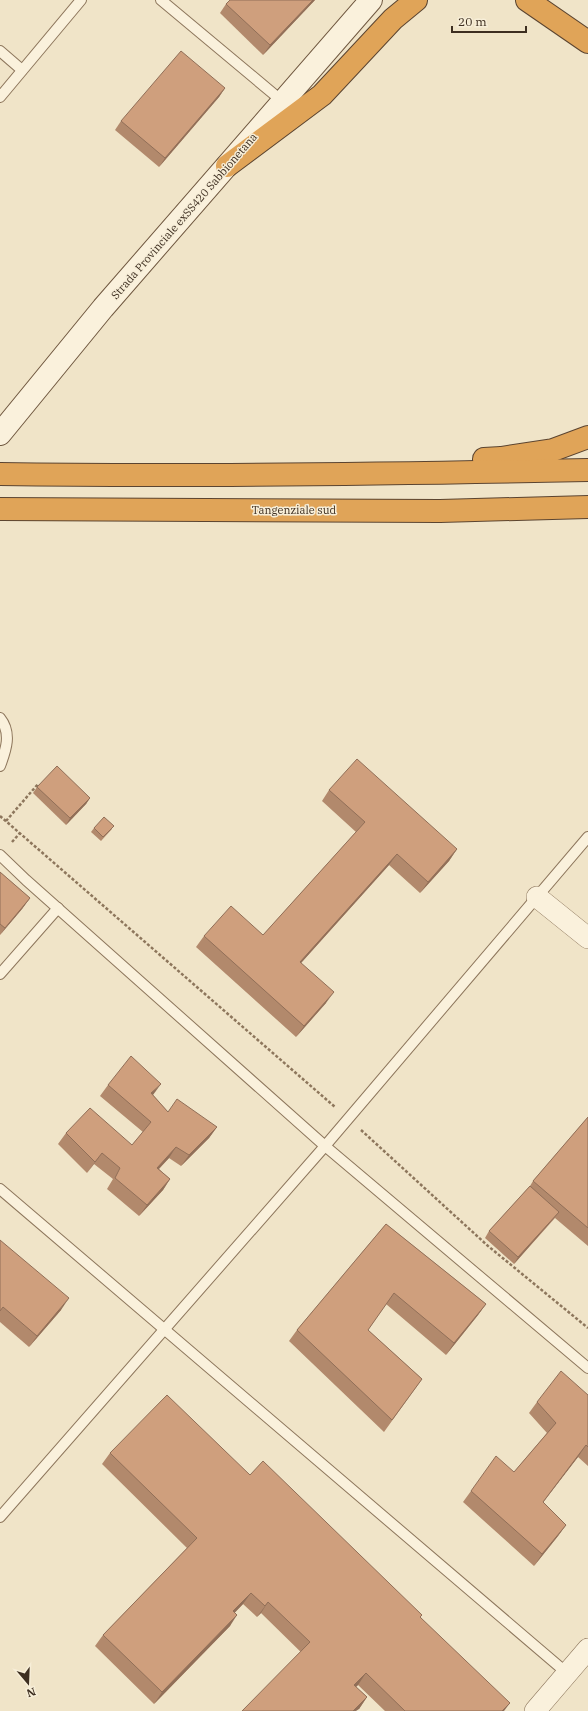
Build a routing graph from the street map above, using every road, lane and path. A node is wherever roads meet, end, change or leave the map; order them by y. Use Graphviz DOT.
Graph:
graph roads {
  1 [pos="81,0"];
  2 [pos="161,0"];
  3 [pos="371,0"];
  4 [pos="416,0"];
  5 [pos="527,0"];
  6 [pos="588,42"];
  7 [pos="0,51"];
  8 [pos="22,70"];
  9 [pos="0,96"];
  10 [pos="282,101"];
  11 [pos="227,166"];
  12 [pos="0,434"];
  13 [pos="588,437"];
  14 [pos="441,467"];
  15 [pos="588,470"];
  16 [pos="0,474"];
  17 [pos="588,508"];
  18 [pos="0,509"];
  19 [pos="0,718"];
  20 [pos="0,766"];
  21 [pos="40,786"];
  22 [pos="0,816"];
  23 [pos="6,821"];
  24 [pos="588,837"];
  25 [pos="0,855"];
  26 [pos="538,897"];
  27 [pos="58,908"];
  28 [pos="588,938"];
  29 [pos="0,974"];
  30 [pos="348,1118"];
  31 [pos="325,1146"];
  32 [pos="0,1189"];
  33 [pos="588,1328"];
  34 [pos="164,1330"];
  35 [pos="588,1368"];
  36 [pos="0,1517"];
  37 [pos="588,1650"];
  38 [pos="568,1674"];
  39 [pos="535,1711"];
  1 -- 8 [label="lane"];
  2 -- 10 [label="lane"];
  3 -- 10 [label="main road, Strada Provinciale exSS420 Sabbionetana"];
  4 -- 11 [label="highway"];
  5 -- 6 [label="highway"];
  7 -- 8 [label="lane"];
  8 -- 9 [label="lane"];
  10 -- 11 [label="main road, Strada Provinciale exSS420 Sabbionetana"];
  11 -- 12 [label="main road, Strada Provinciale exSS420 Sabbionetana"];
  13 -- 14 [label="highway"];
  14 -- 15 [label="highway"];
  14 -- 16 [label="highway"];
  17 -- 18 [label="highway, Tangenziale sud"];
  19 -- 20 [label="lane"];
  21 -- 23 [label="path"];
  22 -- 23 [label="path"];
  23 -- 30 [label="path"];
  24 -- 26 [label="lane"];
  25 -- 27 [label="lane"];
  26 -- 28 [label="street"];
  26 -- 30 [label="lane"];
  27 -- 29 [label="lane"];
  27 -- 31 [label="lane"];
  30 -- 31 [label="lane"];
  30 -- 33 [label="path"];
  31 -- 34 [label="lane"];
  31 -- 35 [label="lane"];
  32 -- 34 [label="lane"];
  34 -- 36 [label="lane"];
  34 -- 38 [label="lane"];
  37 -- 38 [label="street"];
  38 -- 39 [label="street"];
}
